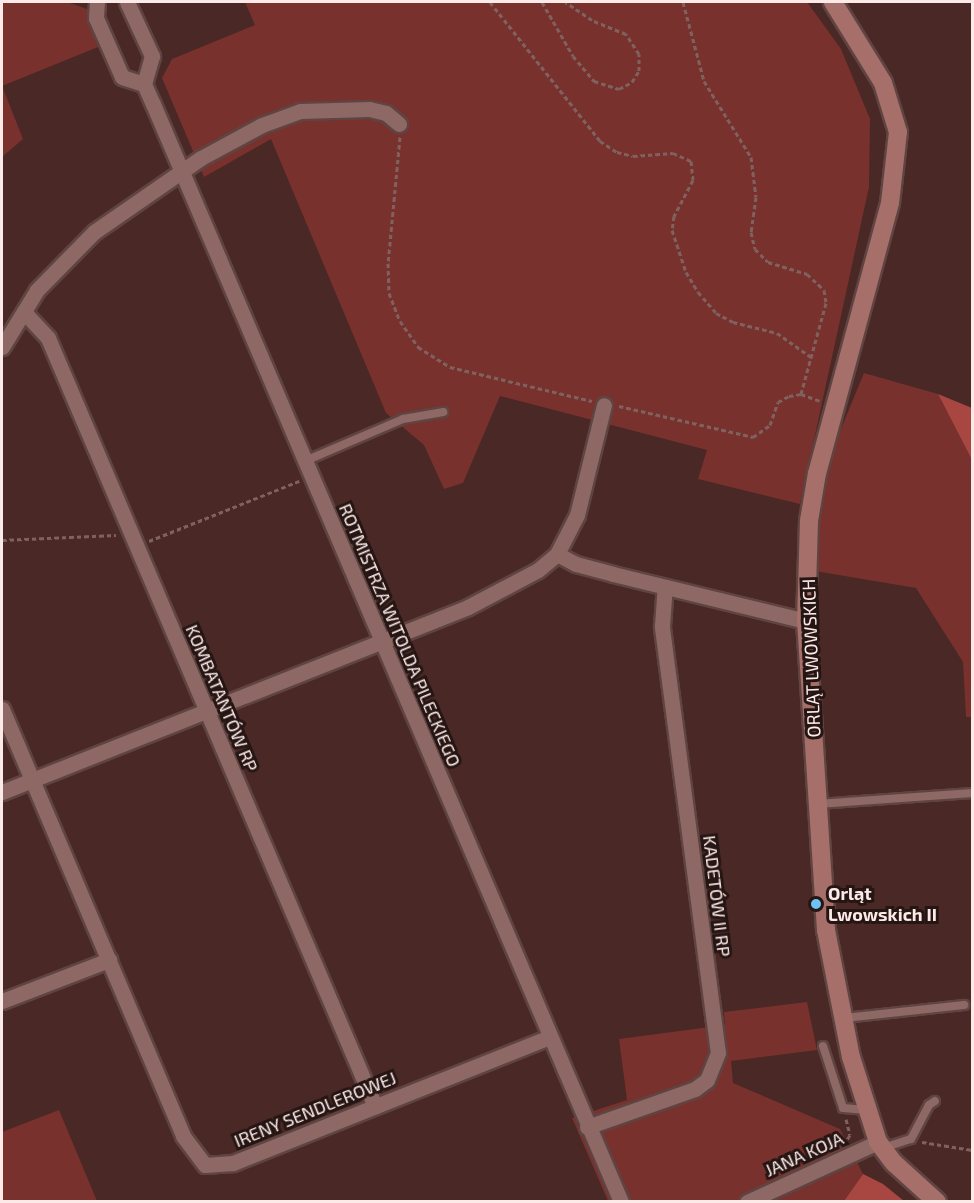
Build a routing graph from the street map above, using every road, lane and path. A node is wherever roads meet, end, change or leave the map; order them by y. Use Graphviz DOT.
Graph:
graph roads {
  1 [pos="97,2"];
  2 [pos="127,2"];
  3 [pos="490,2"];
  4 [pos="542,2"];
  5 [pos="566,2"];
  6 [pos="683,2"];
  7 [pos="833,2"];
  8 [pos="144,84"];
  9 [pos="399,124"];
  10 [pos="181,171"];
  11 [pos="24,312"];
  12 [pos="2,347"];
  13 [pos="811,357"];
  14 [pos="801,394"];
  15 [pos="604,405"];
  16 [pos="835,407"];
  17 [pos="443,412"];
  18 [pos="305,461"];
  19 [pos="311,476"];
  20 [pos="130,530"];
  21 [pos="2,540"];
  22 [pos="137,546"];
  23 [pos="557,554"];
  24 [pos="665,588"];
  25 [pos="806,621"];
  26 [pos="382,642"];
  27 [pos="2,709"];
  28 [pos="207,712"];
  29 [pos="32,780"];
  30 [pos="2,792"];
  31 [pos="972,793"];
  32 [pos="818,804"];
  33 [pos="109,960"];
  34 [pos="2,1001"];
  35 [pos="964,1005"];
  36 [pos="842,1018"];
  37 [pos="550,1037"];
  38 [pos="823,1046"];
  39 [pos="935,1101"];
  40 [pos="375,1106"];
  41 [pos="843,1108"];
  42 [pos="867,1110"];
  43 [pos="587,1127"];
  44 [pos="911,1139"];
  45 [pos="846,1143"];
  46 [pos="880,1146"];
  47 [pos="972,1150"];
  48 [pos="621,1202"];
  49 [pos="747,1202"];
  50 [pos="938,1202"];
  1 -- 8 [label="street"];
  2 -- 8 [label="street"];
  3 -- 13 [label="path"];
  4 -- 5 [label="path"];
  6 -- 13 [label="path"];
  7 -- 16 [label="street, ORLĄT LWOWSKICH"];
  8 -- 10 [label="street, ROTMISTRZA WITOLDA PILECKIEGO"];
  9 -- 10 [label="street"];
  9 -- 15 [label="path"];
  10 -- 11 [label="street"];
  10 -- 18 [label="street, ROTMISTRZA WITOLDA PILECKIEGO"];
  11 -- 12 [label="street"];
  11 -- 20 [label="street, KOMBATANTÓW RP"];
  13 -- 14 [label="path"];
  14 -- 15 [label="path"];
  14 -- 16 [label="path"];
  15 -- 23 [label="street"];
  16 -- 25 [label="street, ORLĄT LWOWSKICH"];
  17 -- 18 [label="lane"];
  18 -- 19 [label="street, ROTMISTRZA WITOLDA PILECKIEGO"];
  19 -- 22 [label="path"];
  19 -- 26 [label="street, ROTMISTRZA WITOLDA PILECKIEGO"];
  20 -- 21 [label="path"];
  20 -- 22 [label="street, KOMBATANTÓW RP"];
  22 -- 28 [label="street, KOMBATANTÓW RP"];
  23 -- 24 [label="street"];
  23 -- 26 [label="street"];
  24 -- 25 [label="street"];
  24 -- 43 [label="street, KADETÓW II RP"];
  25 -- 32 [label="street, ORLĄT LWOWSKICH"];
  26 -- 28 [label="street"];
  26 -- 37 [label="street, ROTMISTRZA WITOLDA PILECKIEGO"];
  27 -- 29 [label="street, IRENY SENDLEROWEJ"];
  28 -- 29 [label="street"];
  28 -- 40 [label="street, KOMBATANTÓW RP"];
  29 -- 30 [label="street"];
  29 -- 33 [label="street, IRENY SENDLEROWEJ"];
  31 -- 32 [label="lane"];
  32 -- 36 [label="street, ORLĄT LWOWSKICH"];
  33 -- 34 [label="street"];
  33 -- 40 [label="street, IRENY SENDLEROWEJ"];
  35 -- 36 [label="lane"];
  36 -- 42 [label="street, ORLĄT LWOWSKICH"];
  37 -- 40 [label="street, IRENY SENDLEROWEJ"];
  37 -- 43 [label="street, ROTMISTRZA WITOLDA PILECKIEGO"];
  38 -- 41 [label="lane"];
  39 -- 44 [label="lane"];
  41 -- 42 [label="lane"];
  41 -- 45 [label="path"];
  42 -- 46 [label="street, ORLĄT LWOWSKICH"];
  43 -- 48 [label="street, ROTMISTRZA WITOLDA PILECKIEGO"];
  44 -- 46 [label="lane"];
  44 -- 47 [label="path"];
  46 -- 49 [label="street, JANA KOJA"];
  46 -- 50 [label="street, ORLĄT LWOWSKICH"];
}
